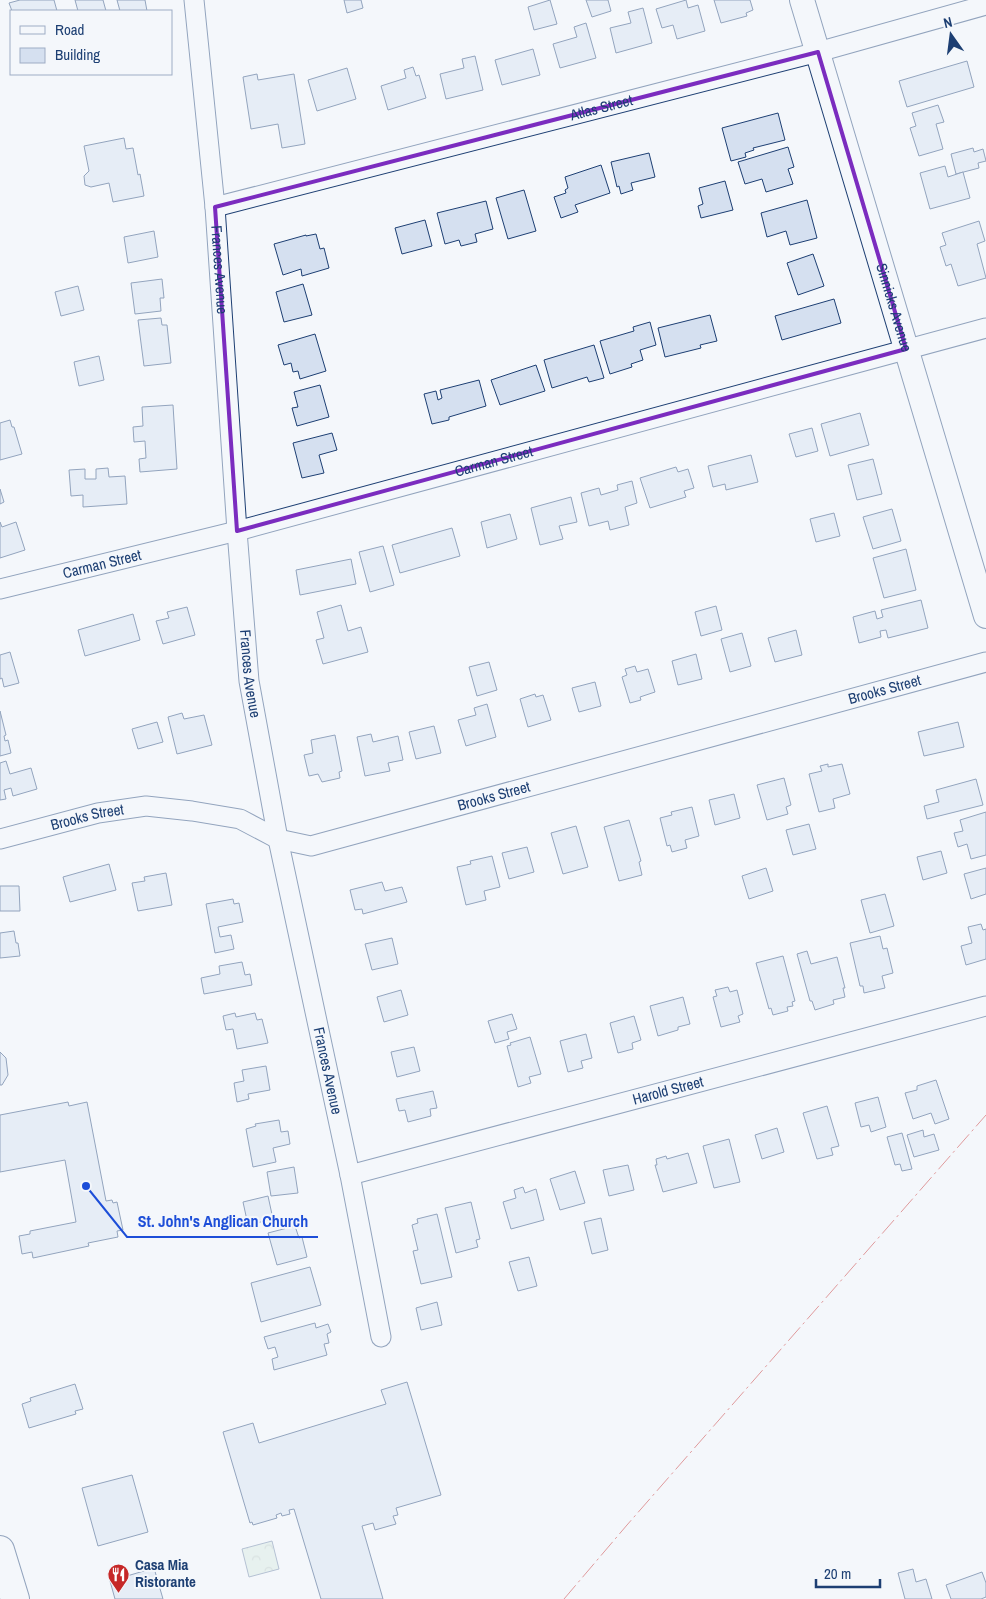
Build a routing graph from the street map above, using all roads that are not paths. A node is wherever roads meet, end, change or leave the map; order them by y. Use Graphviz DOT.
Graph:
graph roads {
  1 [pos="194,0"];
  2 [pos="802,0"];
  3 [pos="986,5"];
  4 [pos="818,52"];
  5 [pos="215,207"];
  6 [pos="986,328"];
  7 [pos="906,349"];
  8 [pos="237,531"];
  9 [pos="0,589"];
  10 [pos="986,616"];
  11 [pos="986,662"];
  12 [pos="0,839"];
  13 [pos="278,839"];
  14 [pos="986,1006"];
  15 [pos="350,1176"];
  16 [pos="381,1337"];
  17 [pos="0,1550"];
  18 [pos="15,1599"];
  1 -- 5 [label="street, Frances Avenue"];
  2 -- 4 [label="street, Sinnicks Avenue"];
  3 -- 4 [label="street, Atlas Street"];
  4 -- 5 [label="street, Atlas Street"];
  4 -- 7 [label="street, Sinnicks Avenue"];
  5 -- 8 [label="street, Frances Avenue"];
  6 -- 7 [label="street, Carman Street"];
  7 -- 8 [label="street, Carman Street"];
  7 -- 10 [label="street, Sinnicks Avenue"];
  8 -- 9 [label="street, Carman Street"];
  8 -- 13 [label="street, Frances Avenue"];
  11 -- 13 [label="street, Brooks Street"];
  12 -- 13 [label="street, Brooks Street"];
  13 -- 15 [label="street, Frances Avenue"];
  14 -- 15 [label="street, Harold Street"];
  15 -- 16 [label="street, Frances Avenue"];
  17 -- 18 [label="main road"];
}
